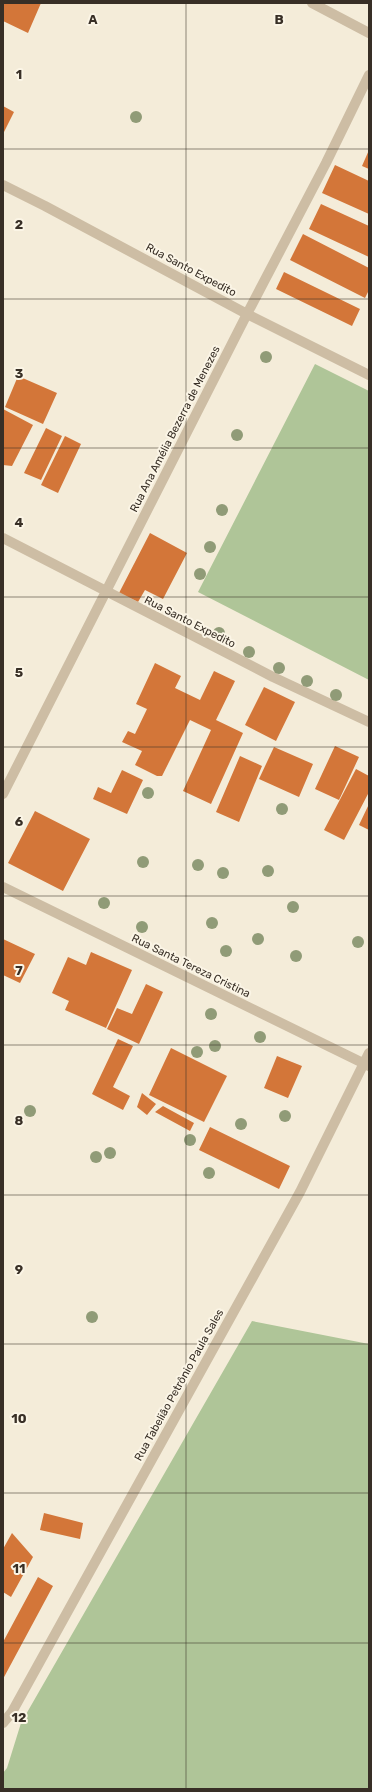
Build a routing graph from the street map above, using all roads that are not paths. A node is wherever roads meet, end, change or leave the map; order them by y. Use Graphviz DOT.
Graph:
graph roads {
  1 [pos="312,3"];
  2 [pos="369,33"];
  3 [pos="369,75"];
  4 [pos="3,185"];
  5 [pos="247,314"];
  6 [pos="369,375"];
  7 [pos="3,538"];
  8 [pos="106,592"];
  9 [pos="369,722"];
  10 [pos="3,794"];
  11 [pos="3,887"];
  12 [pos="369,1053"];
  13 [pos="366,1065"];
  14 [pos="3,1724"];
  1 -- 2 [label="street"];
  3 -- 5 [label="street, Rua Ana Amélia Bezerra de Menezes"];
  4 -- 5 [label="street, Rua Santo Expedito"];
  5 -- 6 [label="street, Rua Santo Expedito"];
  5 -- 8 [label="street, Rua Ana Amélia Bezerra de Menezes"];
  7 -- 8 [label="street, Rua Santo Expedito"];
  8 -- 9 [label="street, Rua Santo Expedito"];
  8 -- 10 [label="street, Rua Ana Amélia Bezerra de Menezes"];
  11 -- 13 [label="street, Rua Santa Tereza Cristina"];
  12 -- 13 [label="street, Rua Tabelião Petrônio Paula Sales"];
  13 -- 14 [label="street, Rua Tabelião Petrônio Paula Sales"];
}
